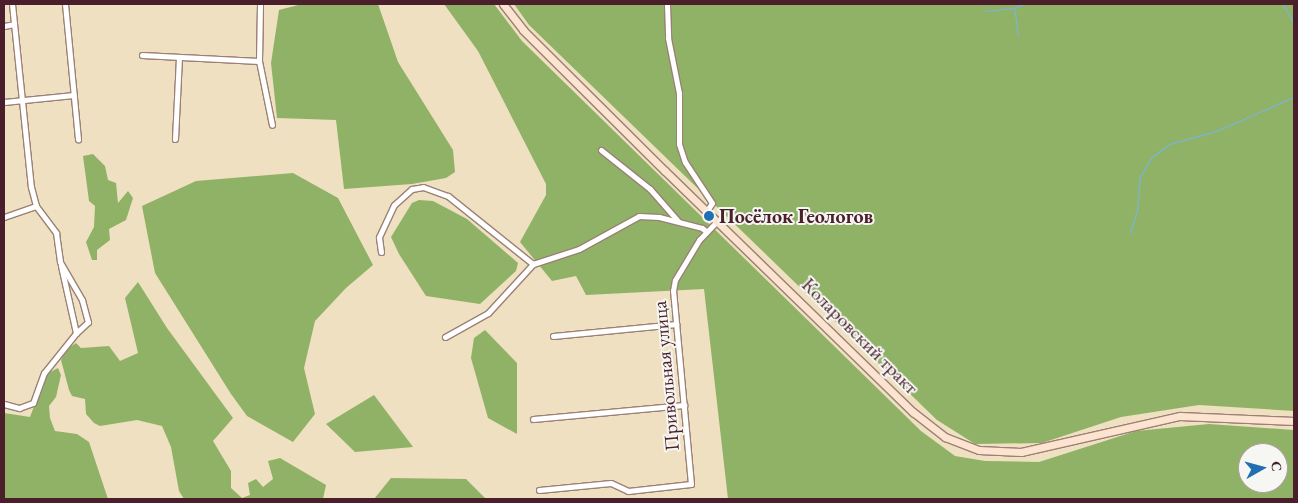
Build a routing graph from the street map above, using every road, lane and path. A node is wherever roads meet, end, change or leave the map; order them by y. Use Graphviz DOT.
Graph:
graph roads {
  1 [pos="12,4"];
  2 [pos="65,4"];
  3 [pos="260,4"];
  4 [pos="503,4"];
  5 [pos="667,4"];
  6 [pos="14,24"];
  7 [pos="4,26"];
  8 [pos="142,55"];
  9 [pos="179,58"];
  10 [pos="259,61"];
  11 [pos="74,95"];
  12 [pos="23,100"];
  13 [pos="4,102"];
  14 [pos="272,125"];
  15 [pos="78,139"];
  16 [pos="175,139"];
  17 [pos="601,150"];
  18 [pos="36,206"];
  19 [pos="708,209"];
  20 [pos="4,217"];
  21 [pos="718,219"];
  22 [pos="678,222"];
  23 [pos="707,232"];
  24 [pos="381,252"];
  25 [pos="60,262"];
  26 [pos="533,264"];
  27 [pos="676,324"];
  28 [pos="76,333"];
  29 [pos="553,336"];
  30 [pos="445,337"];
  31 [pos="4,404"];
  32 [pos="684,405"];
  33 [pos="533,419"];
  34 [pos="1294,421"];
  35 [pos="539,490"];
  1 -- 6 [label="street"];
  2 -- 11 [label="street"];
  3 -- 10 [label="street"];
  4 -- 19 [label="street, Коларовский тракт"];
  5 -- 19 [label="street"];
  6 -- 7 [label="street"];
  6 -- 12 [label="street"];
  8 -- 9 [label="street"];
  9 -- 10 [label="street"];
  9 -- 16 [label="street"];
  10 -- 14 [label="street"];
  11 -- 12 [label="street"];
  11 -- 15 [label="street"];
  12 -- 13 [label="street"];
  12 -- 18 [label="street"];
  17 -- 22 [label="street"];
  18 -- 20 [label="street"];
  18 -- 25 [label="street"];
  19 -- 21 [label="street, Коларовский тракт"];
  21 -- 23 [label="street, Привольная улица"];
  21 -- 34 [label="street, Коларовский тракт"];
  22 -- 23 [label="street"];
  22 -- 26 [label="street"];
  23 -- 27 [label="street, Привольная улица"];
  24 -- 26 [label="street"];
  25 -- 28 [label="street"];
  25 -- 28 [label="street"];
  26 -- 30 [label="street"];
  27 -- 29 [label="street"];
  27 -- 32 [label="street, Привольная улица"];
  28 -- 31 [label="street"];
  32 -- 33 [label="street"];
  32 -- 35 [label="street, Привольная улица"];
}
